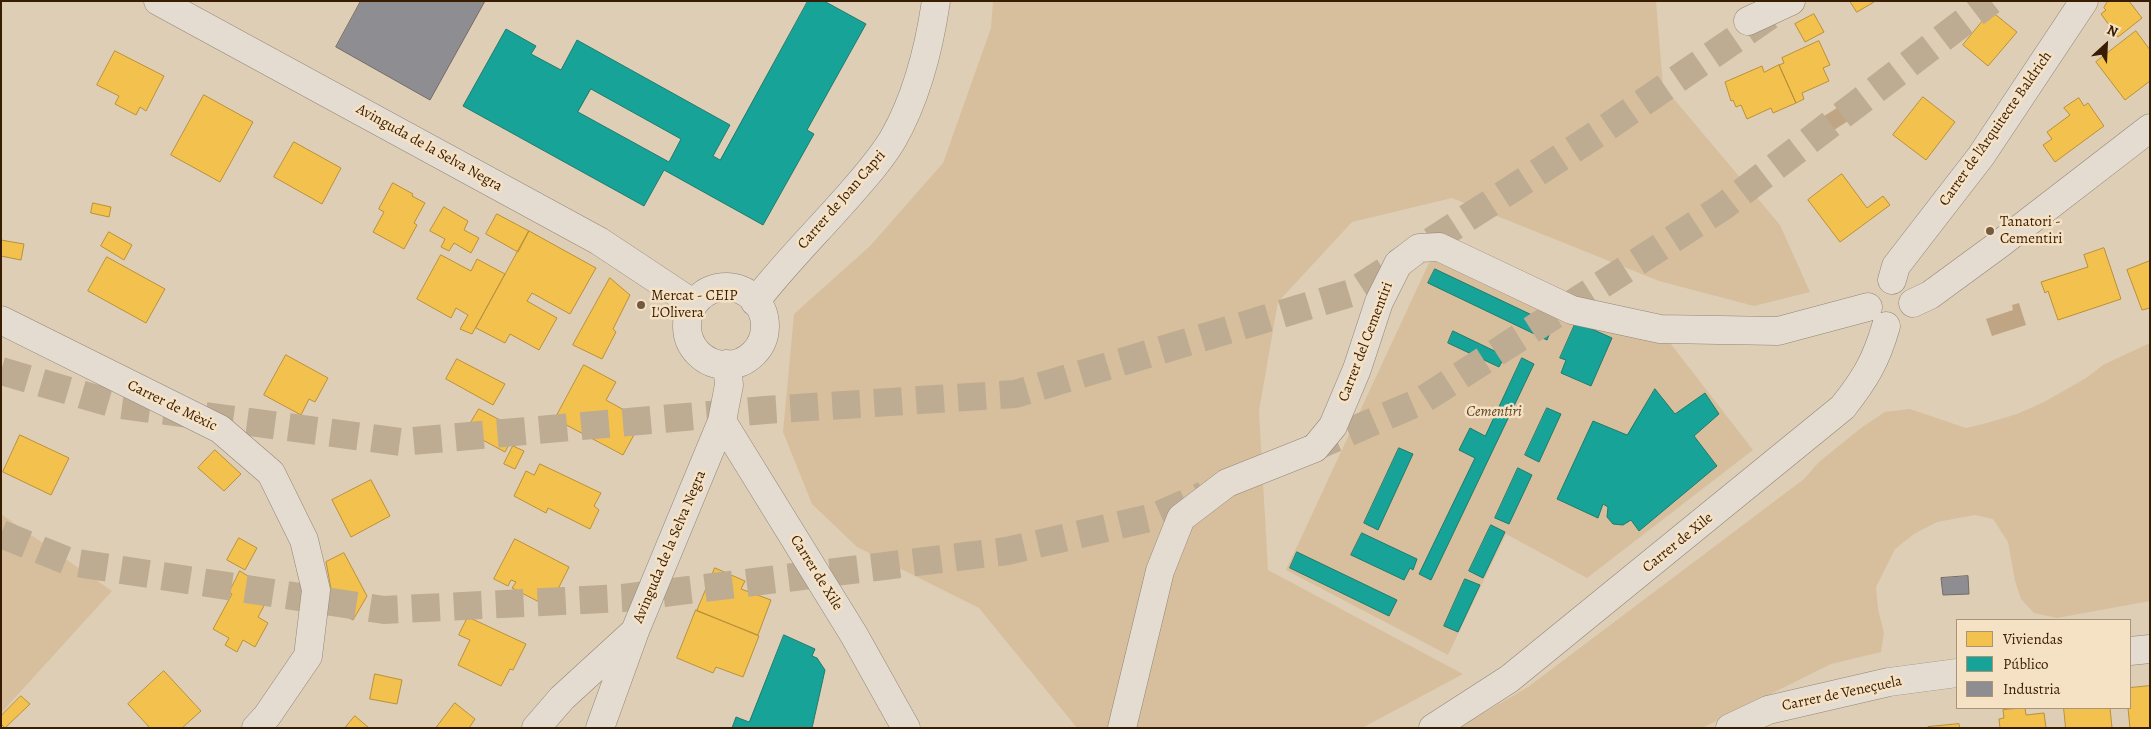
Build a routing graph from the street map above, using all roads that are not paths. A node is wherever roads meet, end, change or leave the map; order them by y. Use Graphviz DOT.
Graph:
graph roads {
  1 [pos="158,1"];
  2 [pos="936,1"];
  3 [pos="1791,1"];
  4 [pos="2084,1"];
  5 [pos="1748,22"];
  6 [pos="2150,128"];
  7 [pos="1892,280"];
  8 [pos="756,302"];
  9 [pos="1914,303"];
  10 [pos="694,304"];
  11 [pos="1877,316"];
  12 [pos="1,320"];
  13 [pos="727,364"];
  14 [pos="722,421"];
  15 [pos="635,631"];
  16 [pos="2150,649"];
  17 [pos="2131,652"];
  18 [pos="1956,673"];
  19 [pos="256,728"];
  20 [pos="536,728"];
  21 [pos="600,728"];
  22 [pos="906,728"];
  23 [pos="1122,728"];
  24 [pos="1433,728"];
  25 [pos="1730,728"];
  1 -- 10 [label="street, Avinguda de la Selva Negra"];
  2 -- 8 [label="street, Carrer de Joan Capri"];
  3 -- 5 [label="street"];
  4 -- 7 [label="street, Carrer de l'Arquitecte Baldrich"];
  6 -- 9 [label="street"];
  7 -- 9 [label="street"];
  7 -- 11 [label="street"];
  8 -- 10 [label="street"];
  8 -- 13 [label="street"];
  9 -- 11 [label="street"];
  10 -- 13 [label="street"];
  11 -- 23 [label="street, Carrer del Cementiri"];
  11 -- 24 [label="street, Carrer de Xile"];
  12 -- 19 [label="street, Carrer de Mèxic"];
  13 -- 14 [label="street, Avinguda de la Selva Negra"];
  14 -- 15 [label="street, Avinguda de la Selva Negra"];
  14 -- 22 [label="street, Carrer de Xile"];
  15 -- 20 [label="street"];
  15 -- 21 [label="street, Avinguda de la Selva Negra"];
  16 -- 17 [label="street"];
  18 -- 25 [label="street, Carrer de Veneçuela"];
}
